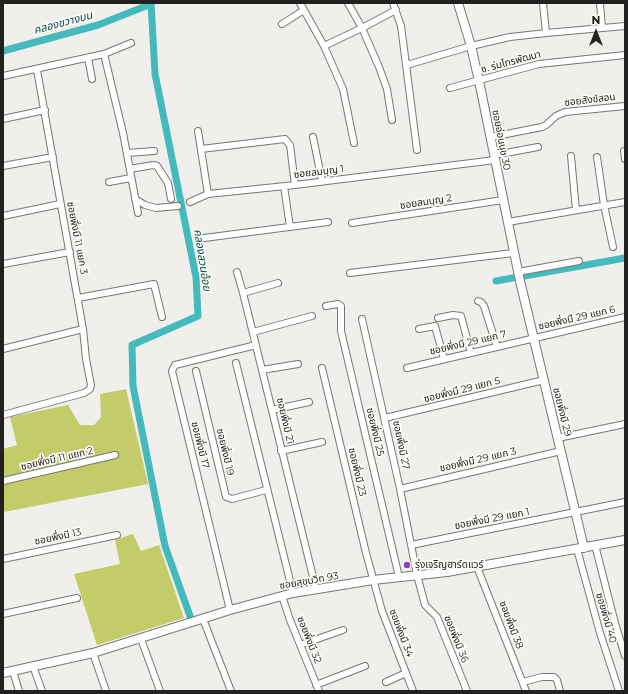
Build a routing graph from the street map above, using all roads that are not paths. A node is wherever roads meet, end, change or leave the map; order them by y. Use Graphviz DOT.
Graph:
graph roads {
  1 [pos="300,3"];
  2 [pos="348,3"];
  3 [pos="393,3"];
  4 [pos="458,3"];
  5 [pos="543,3"];
  6 [pos="600,3"];
  7 [pos="304,10"];
  8 [pos="396,10"];
  9 [pos="282,24"];
  10 [pos="625,26"];
  11 [pos="362,28"];
  12 [pos="602,28"];
  13 [pos="546,33"];
  14 [pos="131,43"];
  15 [pos="324,46"];
  16 [pos="471,46"];
  17 [pos="104,54"];
  18 [pos="625,56"];
  19 [pos="88,58"];
  20 [pos="407,65"];
  21 [pos="37,70"];
  22 [pos="3,76"];
  23 [pos="92,78"];
  24 [pos="479,81"];
  25 [pos="450,88"];
  26 [pos="625,106"];
  27 [pos="45,110"];
  28 [pos="3,119"];
  29 [pos="392,120"];
  30 [pos="198,131"];
  31 [pos="313,137"];
  32 [pos="491,137"];
  33 [pos="354,143"];
  34 [pos="538,147"];
  35 [pos="201,149"];
  36 [pos="417,150"];
  37 [pos="154,151"];
  38 [pos="624,151"];
  39 [pos="127,153"];
  40 [pos="571,156"];
  41 [pos="53,157"];
  42 [pos="597,157"];
  43 [pos="495,158"];
  44 [pos="625,159"];
  45 [pos="3,166"];
  46 [pos="130,169"];
  47 [pos="131,178"];
  48 [pos="109,182"];
  49 [pos="322,182"];
  50 [pos="294,185"];
  51 [pos="284,186"];
  52 [pos="208,194"];
  53 [pos="135,199"];
  54 [pos="171,199"];
  55 [pos="503,200"];
  56 [pos="190,202"];
  57 [pos="625,202"];
  58 [pos="60,204"];
  59 [pos="604,205"];
  60 [pos="178,206"];
  61 [pos="576,210"];
  62 [pos="138,213"];
  63 [pos="3,216"];
  64 [pos="328,222"];
  65 [pos="508,222"];
  66 [pos="352,223"];
  67 [pos="290,227"];
  68 [pos="204,238"];
  69 [pos="613,247"];
  70 [pos="70,252"];
  71 [pos="513,253"];
  72 [pos="579,260"];
  73 [pos="3,264"];
  74 [pos="237,272"];
  75 [pos="350,273"];
  76 [pos="519,276"];
  77 [pos="278,283"];
  78 [pos="243,293"];
  79 [pos="78,298"];
  80 [pos="478,301"];
  81 [pos="326,306"];
  82 [pos="312,316"];
  83 [pos="162,317"];
  84 [pos="625,317"];
  85 [pos="438,318"];
  86 [pos="362,319"];
  87 [pos="83,329"];
  88 [pos="419,329"];
  89 [pos="253,332"];
  90 [pos="534,338"];
  91 [pos="256,345"];
  92 [pos="497,347"];
  93 [pos="3,348"];
  94 [pos="471,353"];
  95 [pos="444,359"];
  96 [pos="236,363"];
  97 [pos="298,364"];
  98 [pos="322,368"];
  99 [pos="407,368"];
  100 [pos="262,370"];
  101 [pos="196,371"];
  102 [pos="544,380"];
  103 [pos="309,402"];
  104 [pos="272,410"];
  105 [pos="3,415"];
  106 [pos="385,418"];
  107 [pos="625,424"];
  108 [pos="558,438"];
  109 [pos="322,442"];
  110 [pos="281,451"];
  111 [pos="561,451"];
  112 [pos="115,455"];
  113 [pos="3,481"];
  114 [pos="400,489"];
  115 [pos="266,490"];
  116 [pos="625,502"];
  117 [pos="576,512"];
  118 [pos="117,535"];
  119 [pos="625,540"];
  120 [pos="595,545"];
  121 [pos="412,546"];
  122 [pos="580,548"];
  123 [pos="3,559"];
  124 [pos="477,567"];
  125 [pos="417,576"];
  126 [pos="399,578"];
  127 [pos="373,580"];
  128 [pos="316,589"];
  129 [pos="292,593"];
  130 [pos="282,596"];
  131 [pos="77,598"];
  132 [pos="230,610"];
  133 [pos="3,614"];
  134 [pos="203,619"];
  135 [pos="343,630"];
  136 [pos="141,639"];
  137 [pos="300,645"];
  138 [pos="93,653"];
  139 [pos="625,656"];
  140 [pos="33,666"];
  141 [pos="365,666"];
  142 [pos="13,671"];
  143 [pos="3,673"];
  144 [pos="406,674"];
  145 [pos="386,682"];
  146 [pos="523,682"];
  147 [pos="318,688"];
  148 [pos="20,691"];
  149 [pos="42,691"];
  150 [pos="106,691"];
  151 [pos="160,691"];
  152 [pos="231,691"];
  153 [pos="413,691"];
  154 [pos="467,691"];
  155 [pos="526,691"];
  156 [pos="560,691"];
  157 [pos="619,691"];
  1 -- 7 [label="street"];
  2 -- 11 [label="street"];
  3 -- 8 [label="street"];
  4 -- 16 [label="street, ซอยอ่อนนุช 30"];
  5 -- 13 [label="street"];
  6 -- 12 [label="street"];
  7 -- 9 [label="street"];
  7 -- 15 [label="street"];
  8 -- 11 [label="street"];
  8 -- 20 [label="street"];
  10 -- 12 [label="street"];
  11 -- 15 [label="street"];
  11 -- 29 [label="street"];
  12 -- 13 [label="street"];
  13 -- 16 [label="street"];
  14 -- 17 [label="street"];
  15 -- 33 [label="street"];
  16 -- 20 [label="street"];
  16 -- 24 [label="street, ซอยอ่อนนุช 30"];
  17 -- 19 [label="street"];
  17 -- 39 [label="street"];
  18 -- 24 [label="street, ซ. ร่มไทรพัฒนา"];
  19 -- 21 [label="street"];
  19 -- 23 [label="street"];
  20 -- 36 [label="street"];
  21 -- 22 [label="street"];
  21 -- 27 [label="street, ซอยพึ่งมี 11 แยก 3"];
  24 -- 25 [label="street, ซ. ร่มไทรพัฒนา"];
  24 -- 32 [label="street, ซอยอ่อนนุช 30"];
  26 -- 32 [label="street, ซอยสังข์สอน"];
  27 -- 28 [label="street"];
  27 -- 41 [label="street, ซอยพึ่งมี 11 แยก 3"];
  30 -- 35 [label="street"];
  31 -- 49 [label="street"];
  32 -- 43 [label="street, ซอยอ่อนนุช 30"];
  34 -- 43 [label="street, ซอยสมบุญ 1"];
  35 -- 50 [label="street"];
  35 -- 52 [label="street"];
  37 -- 39 [label="street"];
  38 -- 44 [label="street"];
  39 -- 46 [label="street"];
  40 -- 61 [label="street"];
  41 -- 45 [label="street"];
  41 -- 58 [label="street, ซอยพึ่งมี 11 แยก 3"];
  42 -- 59 [label="street"];
  43 -- 49 [label="street, ซอยสมบุญ 1"];
  43 -- 55 [label="street, ซอยอ่อนนุช 30"];
  46 -- 47 [label="street"];
  46 -- 54 [label="street"];
  47 -- 48 [label="street"];
  47 -- 53 [label="street"];
  49 -- 50 [label="street, ซอยสมบุญ 1"];
  50 -- 51 [label="street, ซอยสมบุญ 1"];
  51 -- 52 [label="street, ซอยสมบุญ 1"];
  51 -- 67 [label="street"];
  52 -- 56 [label="street, ซอยสมบุญ 1"];
  53 -- 60 [label="street"];
  53 -- 62 [label="street"];
  55 -- 65 [label="street, ซอยอ่อนนุช 30"];
  55 -- 66 [label="street, ซอยสมบุญ 2"];
  57 -- 59 [label="street"];
  58 -- 63 [label="street"];
  58 -- 70 [label="street, ซอยพึ่งมี 11 แยก 3"];
  59 -- 61 [label="street"];
  59 -- 69 [label="street"];
  61 -- 65 [label="street"];
  64 -- 67 [label="street"];
  65 -- 71 [label="street, ซอยอ่อนนุช 30"];
  67 -- 68 [label="street"];
  70 -- 73 [label="street"];
  70 -- 79 [label="street, ซอยพึ่งมี 11 แยก 3"];
  71 -- 75 [label="street"];
  71 -- 76 [label="street, ซอยอ่อนนุช 30"];
  72 -- 76 [label="street"];
  74 -- 78 [label="street, ซอยพึ่งมี 21"];
  76 -- 90 [label="street, ซอยพึ่งมี 29"];
  77 -- 78 [label="street"];
  78 -- 89 [label="street, ซอยพึ่งมี 21"];
  79 -- 83 [label="street"];
  79 -- 87 [label="street, ซอยพึ่งมี 11 แยก 3"];
  80 -- 92 [label="street"];
  81 -- 126 [label="street, ซอยพึ่งมี 25"];
  82 -- 89 [label="street"];
  84 -- 90 [label="street, ซอยพึ่งมี 29 แยก 6"];
  85 -- 94 [label="street"];
  86 -- 106 [label="street, ซอยพึ่งมี 27"];
  87 -- 93 [label="street"];
  87 -- 105 [label="street, ซอยพึ่งมี 11 แยก 3"];
  88 -- 95 [label="street"];
  89 -- 91 [label="street, ซอยพึ่งมี 21"];
  90 -- 92 [label="street, ซอยพึ่งมี 29 แยก 7"];
  90 -- 102 [label="street, ซอยพึ่งมี 29"];
  91 -- 100 [label="street, ซอยพึ่งมี 21"];
  91 -- 132 [label="street, ซอยพึ่งมี 17"];
  92 -- 94 [label="street, ซอยพึ่งมี 29 แยก 7"];
  94 -- 95 [label="street, ซอยพึ่งมี 29 แยก 7"];
  95 -- 99 [label="street, ซอยพึ่งมี 29 แยก 7"];
  96 -- 115 [label="street"];
  97 -- 100 [label="street"];
  98 -- 127 [label="street, ซอยพึ่งมี 23"];
  100 -- 104 [label="street, ซอยพึ่งมี 21"];
  101 -- 115 [label="street, ซอยพึ่งมี 19"];
  102 -- 106 [label="street, ซอยพึ่งมี 29 แยก 5"];
  102 -- 108 [label="street, ซอยพึ่งมี 29"];
  103 -- 104 [label="street"];
  104 -- 110 [label="street, ซอยพึ่งมี 21"];
  106 -- 114 [label="street, ซอยพึ่งมี 27"];
  107 -- 108 [label="street"];
  108 -- 111 [label="street, ซอยพึ่งมี 29"];
  109 -- 110 [label="street"];
  110 -- 128 [label="street, ซอยพึ่งมี 21"];
  111 -- 114 [label="street, ซอยพึ่งมี 29 แยก 3"];
  111 -- 117 [label="street, ซอยพึ่งมี 29"];
  112 -- 113 [label="street, ซอยพึ่งมี 11 แยก 2"];
  114 -- 121 [label="street, ซอยพึ่งมี 27"];
  115 -- 129 [label="street"];
  116 -- 117 [label="street, ซอยพึ่งมี 29 แยก 1"];
  117 -- 121 [label="street, ซอยพึ่งมี 29 แยก 1"];
  117 -- 122 [label="street, ซอยพึ่งมี 29"];
  118 -- 123 [label="street, ซอยพึ่งมี 13"];
  119 -- 120 [label="street, ซอยสุขุมวิท 93"];
  120 -- 122 [label="street, ซอยสุขุมวิท 93"];
  120 -- 139 [label="street"];
  121 -- 125 [label="street, ซอยพึ่งมี 27"];
  122 -- 124 [label="street, ซอยสุขุมวิท 93"];
  122 -- 157 [label="street, ซอยพึ่งมี 40"];
  124 -- 125 [label="street, ซอยสุขุมวิท 93"];
  124 -- 146 [label="street, ซอยพึ่งมี 38"];
  125 -- 126 [label="street, ซอยสุขุมวิท 93"];
  125 -- 154 [label="street, ซอยพึ่งมี 36"];
  126 -- 127 [label="street, ซอยสุขุมวิท 93"];
  127 -- 128 [label="street, ซอยสุขุมวิท 93"];
  127 -- 144 [label="street, ซอยพึ่งมี 34"];
  128 -- 129 [label="street, ซอยสุขุมวิท 93"];
  129 -- 130 [label="street, ซอยสุขุมวิท 93"];
  130 -- 132 [label="street, ซอยสุขุมวิท 93"];
  130 -- 137 [label="street, ซอยพึ่งมี 32"];
  131 -- 133 [label="street"];
  132 -- 134 [label="street, ซอยสุขุมวิท 93"];
  134 -- 136 [label="street, ซอยสุขุมวิท 93"];
  134 -- 152 [label="street"];
  135 -- 137 [label="street"];
  136 -- 138 [label="street, ซอยสุขุมวิท 93"];
  136 -- 151 [label="street"];
  137 -- 147 [label="street, ซอยพึ่งมี 32"];
  138 -- 140 [label="street, ซอยสุขุมวิท 93"];
  138 -- 150 [label="street"];
  140 -- 142 [label="street, ซอยสุขุมวิท 93"];
  140 -- 149 [label="street"];
  141 -- 147 [label="street"];
  142 -- 143 [label="street, ซอยสุขุมวิท 93"];
  142 -- 148 [label="street"];
  144 -- 145 [label="street"];
  144 -- 153 [label="street, ซอยพึ่งมี 34"];
  146 -- 155 [label="street, ซอยพึ่งมี 38"];
  146 -- 156 [label="street"];
}
